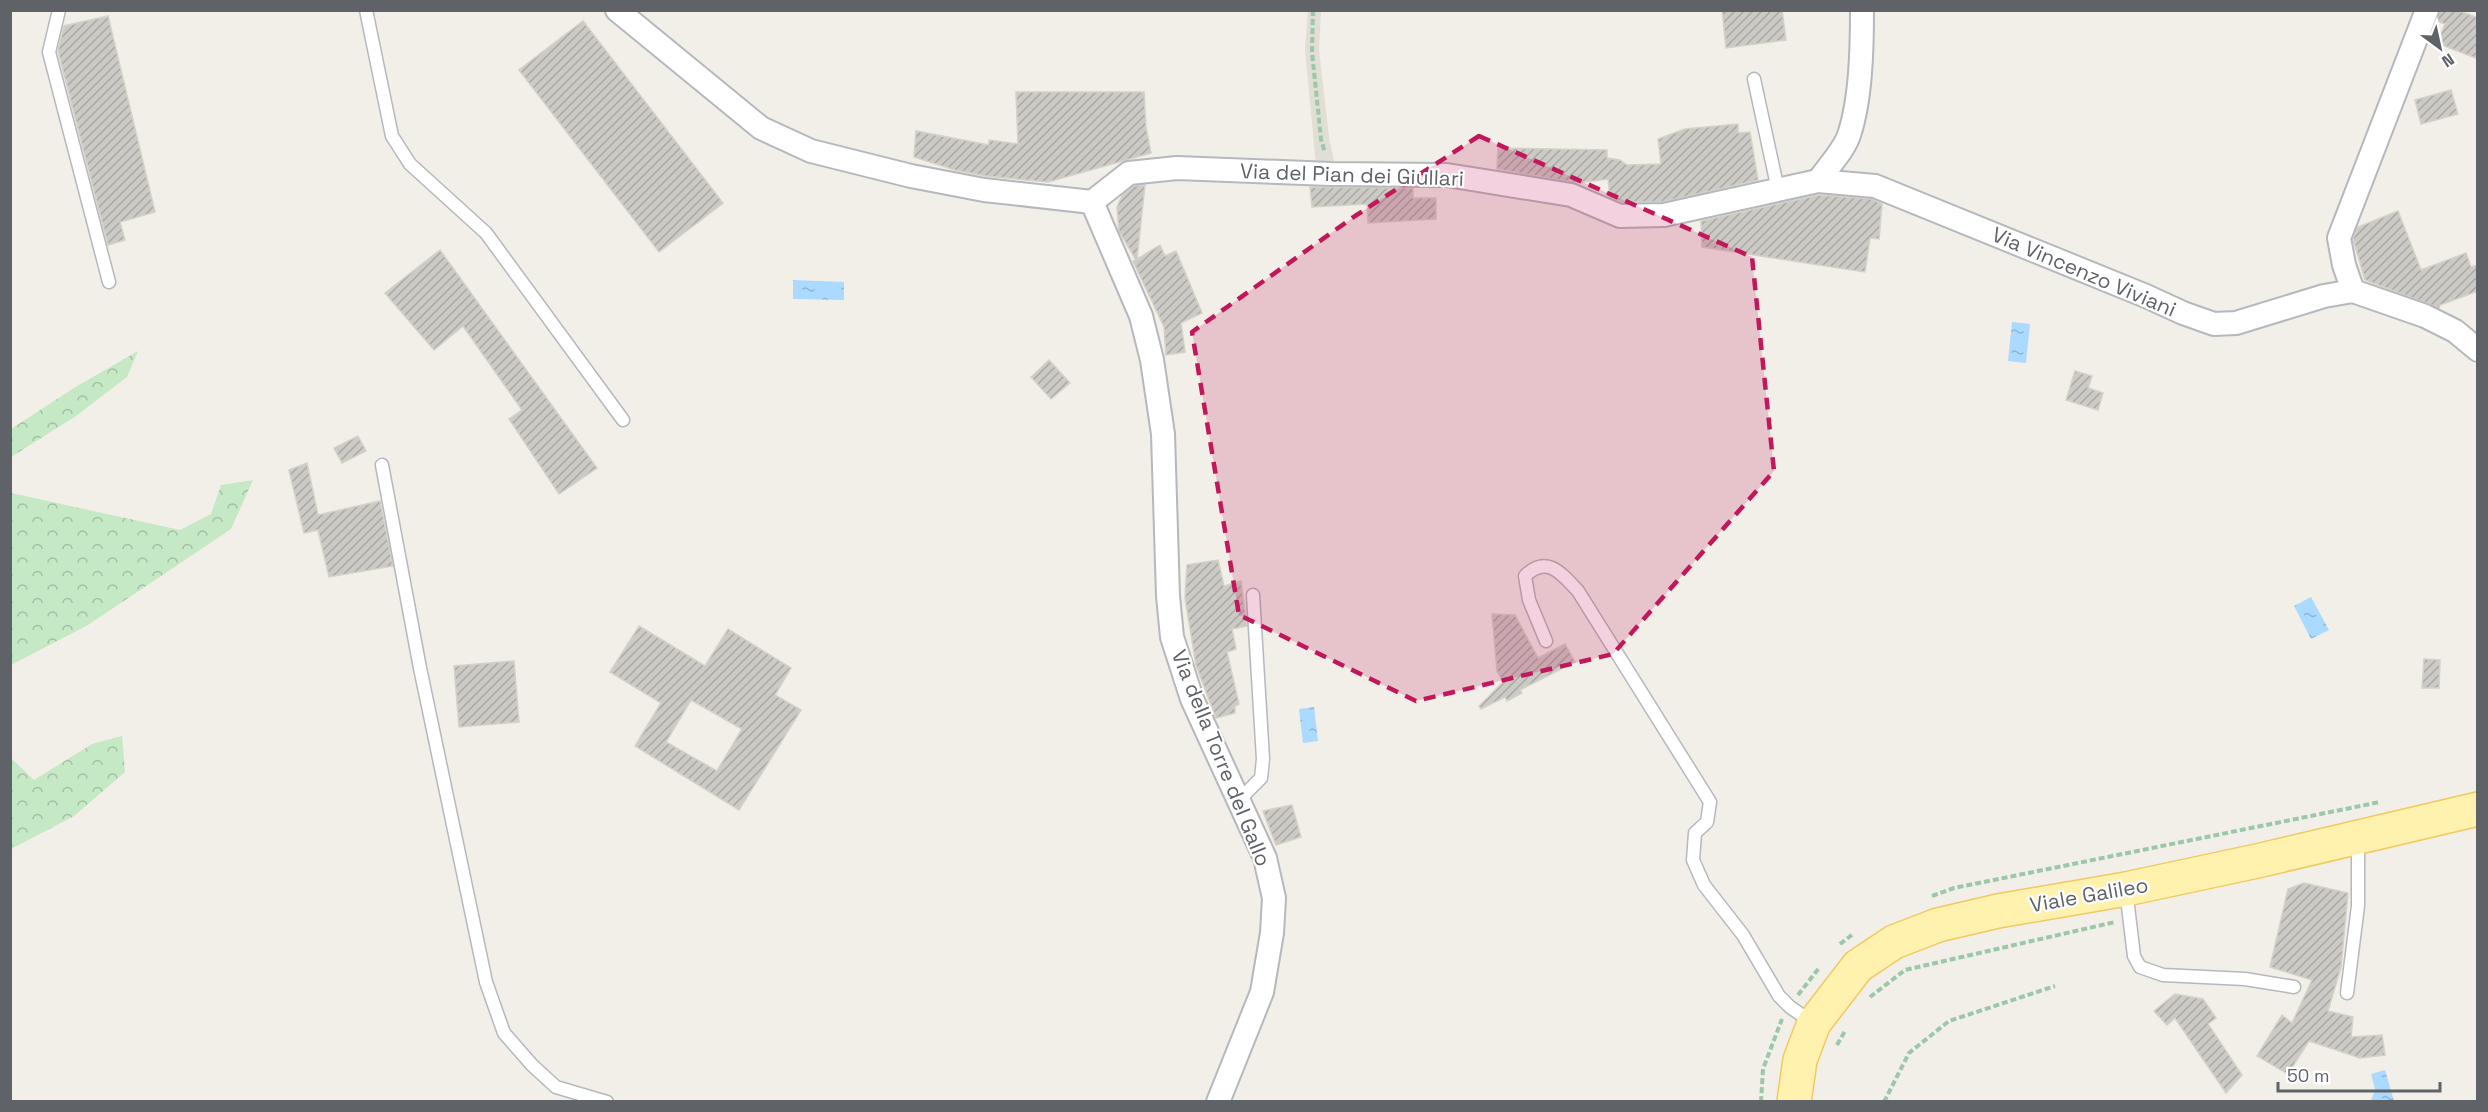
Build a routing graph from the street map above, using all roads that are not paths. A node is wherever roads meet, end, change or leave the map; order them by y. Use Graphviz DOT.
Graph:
graph roads {
  1 [pos="59,10"];
  2 [pos="366,10"];
  3 [pos="617,10"];
  4 [pos="1862,10"];
  5 [pos="2427,10"];
  6 [pos="1754,79"];
  7 [pos="1818,181"];
  8 [pos="1778,190"];
  9 [pos="1092,202"];
  10 [pos="109,282"];
  11 [pos="2354,291"];
  12 [pos="2476,347"];
  13 [pos="623,420"];
  14 [pos="382,465"];
  15 [pos="1253,595"];
  16 [pos="1546,641"];
  17 [pos="1238,801"];
  18 [pos="2478,809"];
  19 [pos="2358,838"];
  20 [pos="2126,889"];
  21 [pos="2294,987"];
  22 [pos="2347,993"];
  23 [pos="1814,1023"];
  24 [pos="607,1101"];
  25 [pos="1218,1101"];
  26 [pos="1794,1101"];
  1 -- 10 [label="lane"];
  2 -- 13 [label="lane"];
  3 -- 9 [label="street"];
  4 -- 7 [label="street"];
  5 -- 11 [label="street"];
  6 -- 8 [label="lane"];
  7 -- 8 [label="street, Via del Pian dei Giullari"];
  7 -- 11 [label="street, Via Vincenzo Viviani"];
  8 -- 9 [label="street, Via del Pian dei Giullari"];
  9 -- 17 [label="street, Via della Torre del Gallo"];
  11 -- 12 [label="street"];
  14 -- 24 [label="lane"];
  15 -- 17 [label="lane"];
  16 -- 23 [label="lane"];
  17 -- 25 [label="street, Via della Torre del Gallo"];
  18 -- 19 [label="main road, Viale Galileo"];
  19 -- 20 [label="main road, Viale Galileo"];
  19 -- 22 [label="lane"];
  20 -- 21 [label="lane"];
  20 -- 23 [label="main road, Viale Galileo"];
  23 -- 26 [label="main road, Viale Galileo"];
}
